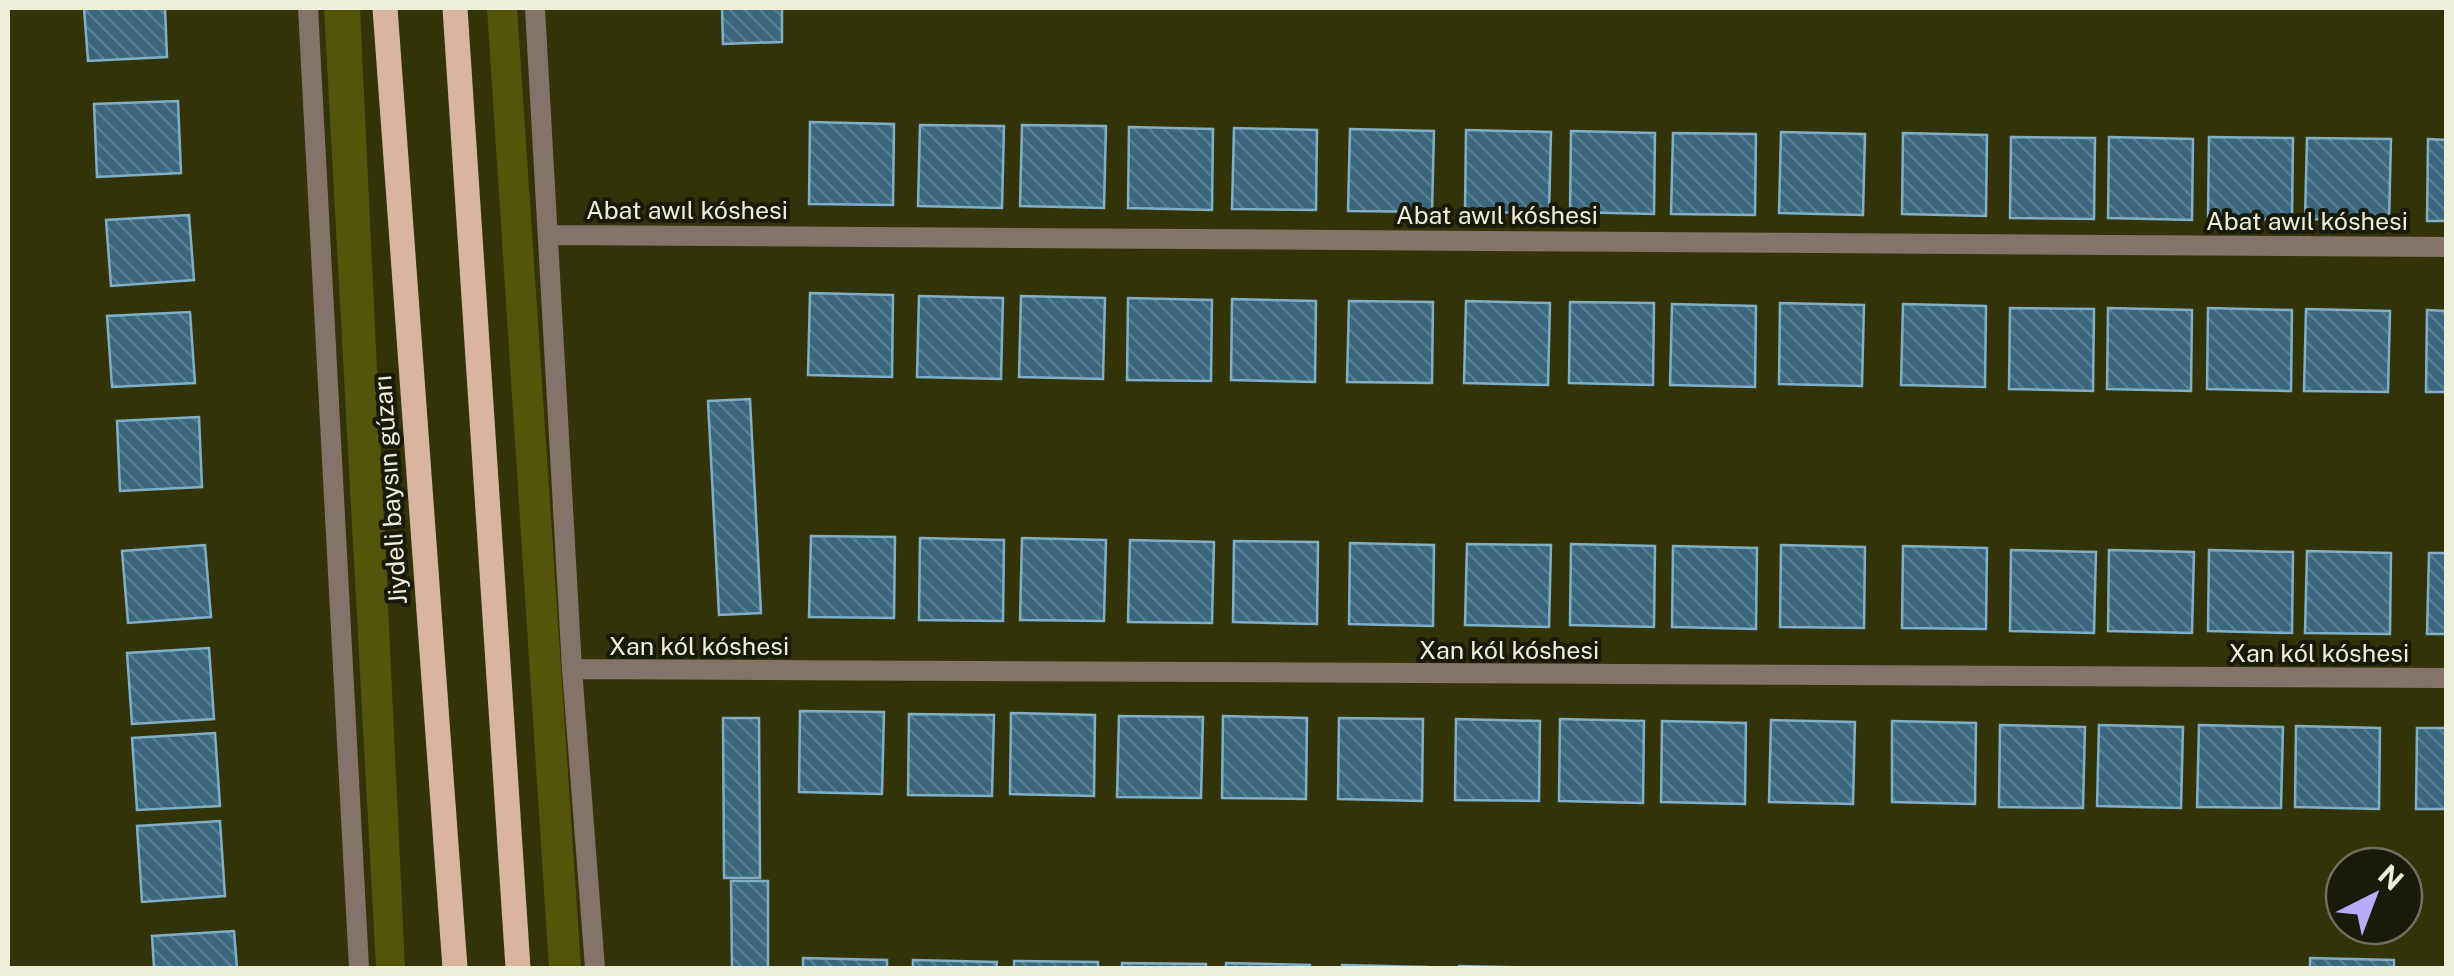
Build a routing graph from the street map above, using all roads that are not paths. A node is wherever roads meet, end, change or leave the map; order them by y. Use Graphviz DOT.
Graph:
graph roads {
  1 [pos="308,8"];
  2 [pos="385,8"];
  3 [pos="455,8"];
  4 [pos="535,8"];
  5 [pos="548,235"];
  6 [pos="2446,247"];
  7 [pos="572,669"];
  8 [pos="2446,678"];
  9 [pos="359,968"];
  10 [pos="455,968"];
  11 [pos="518,968"];
  12 [pos="595,968"];
  1 -- 9 [label="street"];
  2 -- 10 [label="main road, Jiydeli baysın gúzarı"];
  3 -- 11 [label="main road"];
  4 -- 5 [label="street"];
  5 -- 6 [label="street, Abat awıl kóshesi"];
  5 -- 7 [label="street"];
  7 -- 8 [label="street, Xan kól kóshesi"];
  7 -- 12 [label="street"];
}
